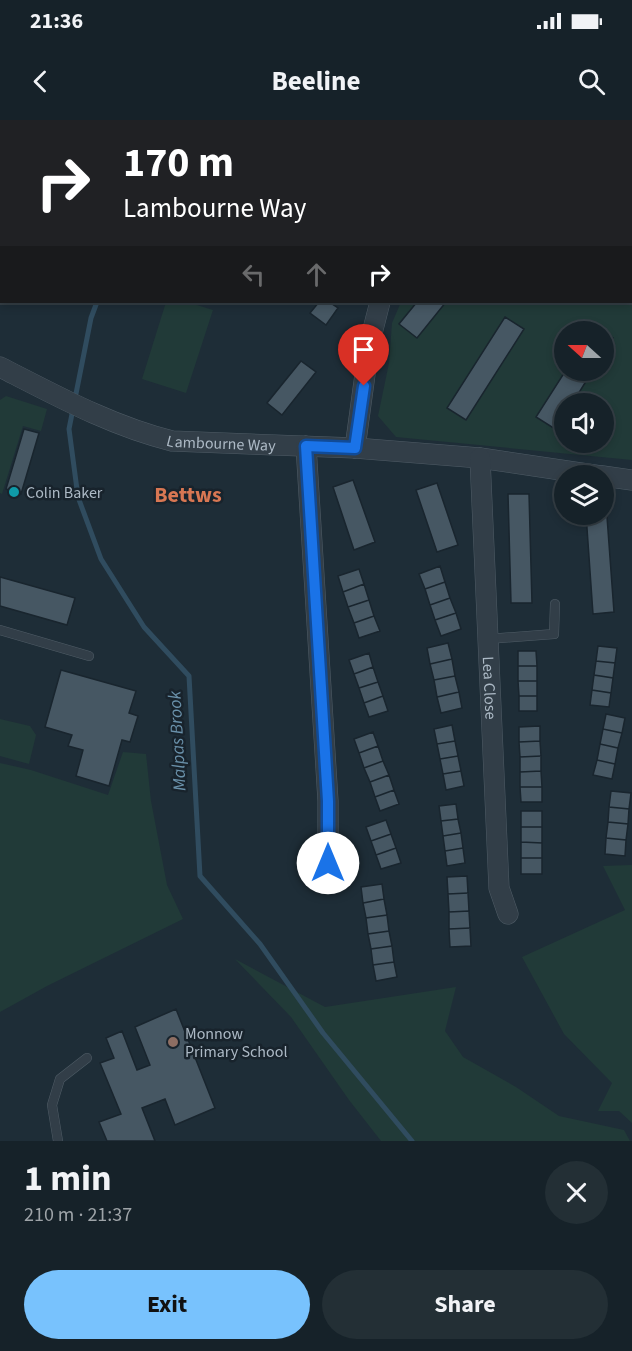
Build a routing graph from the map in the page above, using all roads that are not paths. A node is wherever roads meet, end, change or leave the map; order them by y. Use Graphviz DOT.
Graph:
graph roads {
  1 [pos="381,303"];
  2 [pos="0,367"];
  3 [pos="306,446"];
  4 [pos="355,448"];
  5 [pos="480,458"];
  6 [pos="554,469"];
  7 [pos="614,478"];
  8 [pos="632,480"];
  9 [pos="555,604"];
  10 [pos="0,630"];
  11 [pos="488,639"];
  12 [pos="89,656"];
  13 [pos="328,863"];
  14 [pos="508,914"];
  15 [pos="87,1058"];
  16 [pos="58,1141"];
  1 -- 4 [label="street"];
  2 -- 3 [label="street, Lambourne Way"];
  3 -- 4 [label="street, Lambourne Way"];
  3 -- 13 [label="street"];
  4 -- 5 [label="street, Lambourne Way"];
  5 -- 6 [label="street, Lambourne Way"];
  5 -- 11 [label="street, Lea Close"];
  7 -- 8 [label="street, Lambourne Way"];
  9 -- 11 [label="lane"];
  10 -- 12 [label="lane"];
  11 -- 14 [label="street, Lea Close"];
  15 -- 16 [label="lane"];
}
